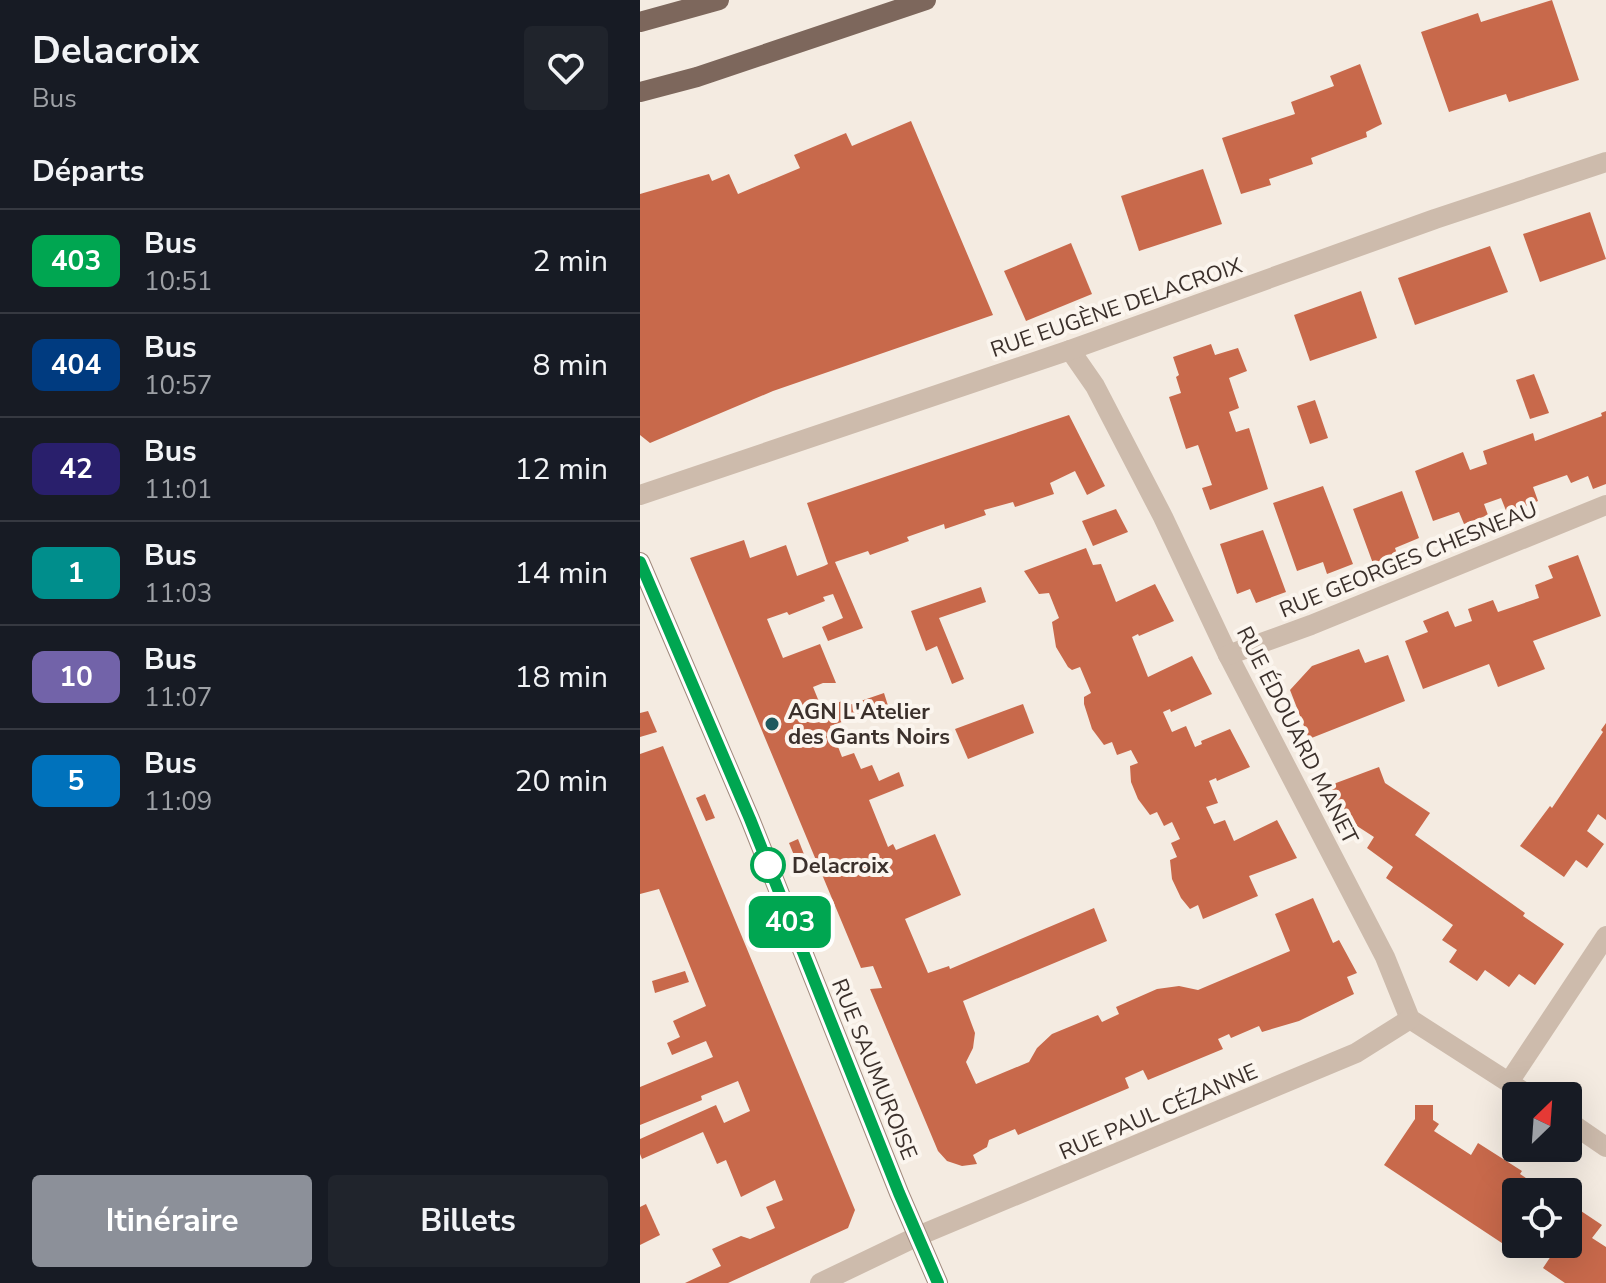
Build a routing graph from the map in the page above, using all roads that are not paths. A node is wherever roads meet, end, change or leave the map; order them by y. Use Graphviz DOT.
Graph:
graph roads {
  1 [pos="719,0"];
  2 [pos="926,0"];
  3 [pos="640,22"];
  4 [pos="640,92"];
  5 [pos="1606,162"];
  6 [pos="1070,350"];
  7 [pos="640,495"];
  8 [pos="1606,505"];
  9 [pos="640,562"];
  10 [pos="1228,655"];
  11 [pos="1606,936"];
  12 [pos="1410,1019"];
  13 [pos="1509,1082"];
  14 [pos="1582,1131"];
  15 [pos="1606,1147"];
  16 [pos="918,1236"];
  17 [pos="820,1283"];
  18 [pos="938,1283"];
  1 -- 3 [label="main road"];
  2 -- 4 [label="main road"];
  5 -- 6 [label="street, RUE EUGÈNE DELACROIX"];
  6 -- 7 [label="street, RUE EUGÈNE DELACROIX"];
  6 -- 10 [label="street, RUE ÉDOUARD MANET"];
  8 -- 10 [label="street, RUE GEORGES CHESNEAU"];
  9 -- 16 [label="main road, RUE SAUMUROISE"];
  10 -- 12 [label="street, RUE ÉDOUARD MANET"];
  11 -- 13 [label="street"];
  12 -- 13 [label="street"];
  12 -- 16 [label="street, RUE PAUL CÉZANNE"];
  14 -- 15 [label="street"];
  16 -- 17 [label="street, RUE PAUL CÉZANNE"];
  16 -- 18 [label="main road, RUE SAUMUROISE"];
}
